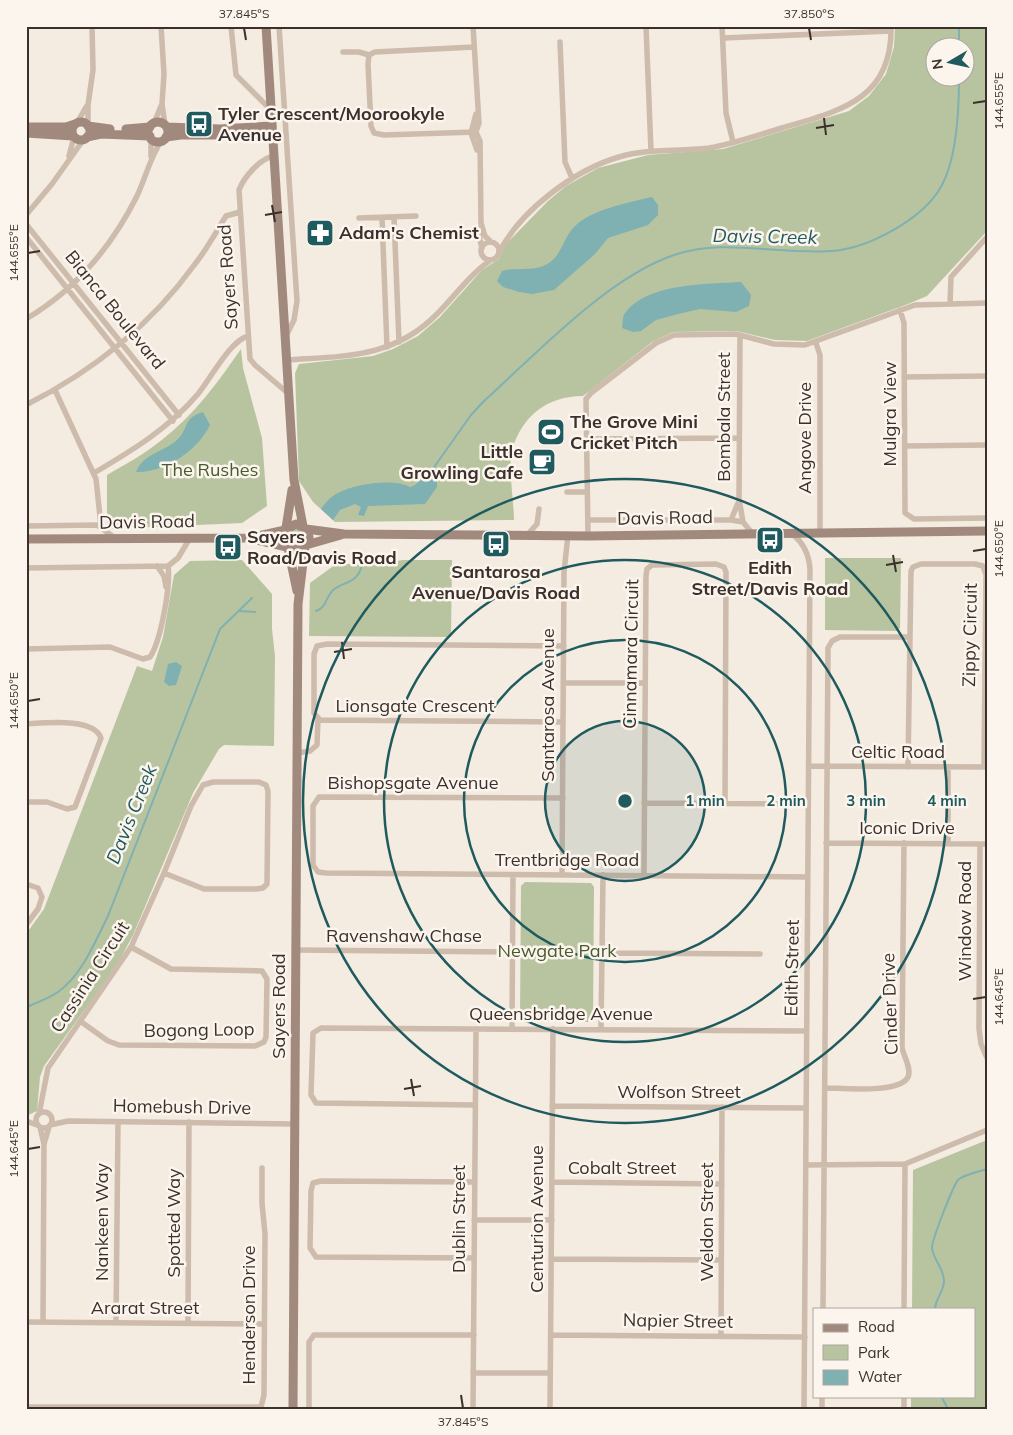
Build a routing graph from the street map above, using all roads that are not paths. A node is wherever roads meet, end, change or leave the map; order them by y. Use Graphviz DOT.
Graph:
graph roads {
  1 [pos="92,26"];
  2 [pos="161,26"];
  3 [pos="231,26"];
  4 [pos="266,26"];
  5 [pos="279,26"];
  6 [pos="473,26"];
  7 [pos="646,26"];
  8 [pos="722,26"];
  9 [pos="891,28"];
  10 [pos="723,38"];
  11 [pos="560,42"];
  12 [pos="474,47"];
  13 [pos="343,52"];
  14 [pos="369,56"];
  15 [pos="162,104"];
  16 [pos="88,105"];
  17 [pos="271,110"];
  18 [pos="76,124"];
  19 [pos="88,126"];
  20 [pos="166,126"];
  21 [pos="26,127"];
  22 [pos="273,130"];
  23 [pos="151,131"];
  24 [pos="474,132"];
  25 [pos="26,134"];
  26 [pos="74,136"];
  27 [pos="86,138"];
  28 [pos="164,139"];
  29 [pos="733,142"];
  30 [pos="651,151"];
  31 [pos="274,156"];
  32 [pos="69,158"];
  33 [pos="151,158"];
  34 [pos="572,178"];
  35 [pos="240,212"];
  36 [pos="26,215"];
  37 [pos="416,216"];
  38 [pos="394,217"];
  39 [pos="359,218"];
  40 [pos="382,218"];
  41 [pos="26,224"];
  42 [pos="481,224"];
  43 [pos="509,236"];
  44 [pos="26,237"];
  45 [pos="987,237"];
  46 [pos="492,242"];
  47 [pos="481,251"];
  48 [pos="498,255"];
  49 [pos="491,260"];
  50 [pos="477,270"];
  51 [pos="74,283"];
  52 [pos="68,289"];
  53 [pos="950,304"];
  54 [pos="987,304"];
  55 [pos="900,310"];
  56 [pos="26,318"];
  57 [pos="740,335"];
  58 [pos="248,336"];
  59 [pos="286,336"];
  60 [pos="399,342"];
  61 [pos="122,343"];
  62 [pos="816,343"];
  63 [pos="388,347"];
  64 [pos="116,348"];
  65 [pos="288,360"];
  66 [pos="987,376"];
  67 [pos="904,377"];
  68 [pos="55,390"];
  69 [pos="290,396"];
  70 [pos="26,405"];
  71 [pos="179,415"];
  72 [pos="173,421"];
  73 [pos="740,438"];
  74 [pos="586,439"];
  75 [pos="987,445"];
  76 [pos="905,446"];
  77 [pos="94,473"];
  78 [pos="294,480"];
  79 [pos="567,492"];
  80 [pos="586,492"];
  81 [pos="739,499"];
  82 [pos="539,509"];
  83 [pos="98,513"];
  84 [pos="987,518"];
  85 [pos="26,519"];
  86 [pos="588,520"];
  87 [pos="731,520"];
  88 [pos="742,522"];
  89 [pos="91,524"];
  90 [pos="29,526"];
  91 [pos="101,526"];
  92 [pos="305,527"];
  93 [pos="285,529"];
  94 [pos="987,532"];
  95 [pos="752,533"];
  96 [pos="791,533"];
  97 [pos="820,533"];
  98 [pos="344,534"];
  99 [pos="528,534"];
  100 [pos="568,535"];
  101 [pos="588,536"];
  102 [pos="115,538"];
  103 [pos="190,538"];
  104 [pos="250,538"];
  105 [pos="26,541"];
  106 [pos="306,546"];
  107 [pos="287,547"];
  108 [pos="157,566"];
  109 [pos="168,566"];
  110 [pos="26,568"];
  111 [pos="166,592"];
  112 [pos="298,604"];
  113 [pos="909,637"];
  114 [pos="564,646"];
  115 [pos="26,649"];
  116 [pos="564,683"];
  117 [pos="645,683"];
  118 [pos="318,719"];
  119 [pos="563,722"];
  120 [pos="26,724"];
  121 [pos="297,753"];
  122 [pos="809,766"];
  123 [pos="827,766"];
  124 [pos="908,767"];
  125 [pos="948,767"];
  126 [pos="985,767"];
  127 [pos="563,798"];
  128 [pos="26,802"];
  129 [pos="644,803"];
  130 [pos="725,804"];
  131 [pos="808,804"];
  132 [pos="826,843"];
  133 [pos="904,843"];
  134 [pos="948,844"];
  135 [pos="984,844"];
  136 [pos="164,873"];
  137 [pos="326,873"];
  138 [pos="513,874"];
  139 [pos="562,875"];
  140 [pos="603,875"];
  141 [pos="644,875"];
  142 [pos="808,877"];
  143 [pos="26,884"];
  144 [pos="26,925"];
  145 [pos="131,947"];
  146 [pos="296,950"];
  147 [pos="513,952"];
  148 [pos="602,952"];
  149 [pos="760,954"];
  150 [pos="80,1022"];
  151 [pos="476,1029"];
  152 [pos="512,1029"];
  153 [pos="553,1029"];
  154 [pos="602,1030"];
  155 [pos="806,1031"];
  156 [pos="986,1056"];
  157 [pos="825,1088"];
  158 [pos="43,1096"];
  159 [pos="475,1105"];
  160 [pos="552,1106"];
  161 [pos="722,1107"];
  162 [pos="806,1108"];
  163 [pos="38,1115"];
  164 [pos="49,1115"];
  165 [pos="26,1120"];
  166 [pos="68,1122"];
  167 [pos="118,1122"];
  168 [pos="189,1122"];
  169 [pos="295,1124"];
  170 [pos="38,1126"];
  171 [pos="49,1126"];
  172 [pos="987,1130"];
  173 [pos="44,1144"];
  174 [pos="806,1164"];
  175 [pos="905,1164"];
  176 [pos="824,1165"];
  177 [pos="262,1168"];
  178 [pos="475,1182"];
  179 [pos="552,1182"];
  180 [pos="722,1184"];
  181 [pos="474,1220"];
  182 [pos="552,1220"];
  183 [pos="474,1258"];
  184 [pos="551,1259"];
  185 [pos="721,1260"];
  186 [pos="823,1308"];
  187 [pos="904,1308"];
  188 [pos="26,1322"];
  189 [pos="43,1322"];
  190 [pos="116,1323"];
  191 [pos="188,1323"];
  192 [pos="264,1324"];
  193 [pos="474,1334"];
  194 [pos="551,1335"];
  195 [pos="721,1337"];
  196 [pos="804,1337"];
  197 [pos="473,1373"];
  198 [pos="550,1373"];
  199 [pos="26,1407"];
  200 [pos="178,1408"];
  201 [pos="253,1408"];
  202 [pos="293,1409"];
  203 [pos="309,1409"];
  204 [pos="473,1409"];
  205 [pos="550,1409"];
  206 [pos="804,1409"];
  1 -- 16 [label="street"];
  2 -- 15 [label="street"];
  3 -- 17 [label="street"];
  4 -- 17 [label="street"];
  5 -- 59 [label="street"];
  6 -- 12 [label="street"];
  7 -- 30 [label="street"];
  8 -- 10 [label="street"];
  9 -- 10 [label="street"];
  9 -- 29 [label="street"];
  10 -- 29 [label="street"];
  11 -- 34 [label="street"];
  12 -- 14 [label="street"];
  12 -- 24 [label="street"];
  13 -- 14 [label="street"];
  14 -- 24 [label="street"];
  15 -- 20 [label="street"];
  15 -- 23 [label="street"];
  16 -- 18 [label="street"];
  16 -- 19 [label="street"];
  17 -- 22 [label="street"];
  18 -- 19 [label="street"];
  18 -- 21 [label="street"];
  18 -- 26 [label="street"];
  19 -- 23 [label="street"];
  19 -- 27 [label="street"];
  20 -- 22 [label="street"];
  20 -- 23 [label="street"];
  20 -- 28 [label="street"];
  22 -- 28 [label="street"];
  22 -- 31 [label="street"];
  23 -- 27 [label="street"];
  23 -- 28 [label="street"];
  23 -- 33 [label="street"];
  24 -- 42 [label="street"];
  25 -- 26 [label="street"];
  26 -- 27 [label="street"];
  26 -- 32 [label="street"];
  27 -- 32 [label="street"];
  28 -- 33 [label="street"];
  29 -- 30 [label="street"];
  30 -- 34 [label="street"];
  31 -- 35 [label="street, Sayers Road"];
  31 -- 59 [label="street"];
  32 -- 36 [label="street"];
  33 -- 51 [label="street"];
  34 -- 43 [label="street"];
  35 -- 58 [label="street, Sayers Road"];
  35 -- 61 [label="street"];
  37 -- 38 [label="street"];
  38 -- 40 [label="street"];
  38 -- 60 [label="street"];
  39 -- 40 [label="street"];
  40 -- 63 [label="street"];
  41 -- 51 [label="street, Bianca Boulevard"];
  42 -- 46 [label="street"];
  42 -- 47 [label="street"];
  43 -- 46 [label="street"];
  43 -- 48 [label="street"];
  44 -- 52 [label="street, Bianca Boulevard"];
  45 -- 53 [label="street"];
  46 -- 47 [label="street"];
  46 -- 48 [label="street"];
  47 -- 49 [label="street"];
  47 -- 50 [label="street"];
  48 -- 49 [label="street"];
  49 -- 50 [label="street"];
  50 -- 60 [label="street"];
  51 -- 52 [label="street"];
  51 -- 61 [label="street, Bianca Boulevard"];
  52 -- 56 [label="street"];
  52 -- 64 [label="street, Bianca Boulevard"];
  53 -- 54 [label="street"];
  53 -- 55 [label="street"];
  55 -- 62 [label="street"];
  55 -- 67 [label="street, Mulgra View"];
  57 -- 62 [label="street"];
  57 -- 73 [label="street, Bombala Street"];
  57 -- 74 [label="street"];
  58 -- 69 [label="street, Sayers Road"];
  58 -- 71 [label="street"];
  59 -- 65 [label="street"];
  60 -- 63 [label="street"];
  61 -- 64 [label="street"];
  61 -- 71 [label="street, Bianca Boulevard"];
  62 -- 97 [label="street, Angove Drive"];
  63 -- 65 [label="street"];
  64 -- 68 [label="street"];
  64 -- 72 [label="street, Bianca Boulevard"];
  65 -- 69 [label="street"];
  66 -- 67 [label="street"];
  67 -- 76 [label="street, Mulgra View"];
  68 -- 70 [label="street"];
  68 -- 77 [label="street"];
  69 -- 78 [label="street"];
  71 -- 72 [label="street"];
  72 -- 77 [label="street"];
  73 -- 74 [label="street"];
  73 -- 81 [label="street, Bombala Street"];
  74 -- 80 [label="street"];
  75 -- 76 [label="street"];
  76 -- 84 [label="street, Mulgra View"];
  77 -- 83 [label="street"];
  78 -- 92 [label="street"];
  78 -- 93 [label="street"];
  79 -- 80 [label="street"];
  80 -- 86 [label="street"];
  81 -- 87 [label="street, Bombala Street"];
  81 -- 88 [label="street, Bombala Street"];
  82 -- 99 [label="street"];
  83 -- 89 [label="street"];
  83 -- 91 [label="street"];
  85 -- 90 [label="street"];
  86 -- 87 [label="street"];
  86 -- 101 [label="street"];
  87 -- 88 [label="street"];
  88 -- 95 [label="street"];
  89 -- 90 [label="street"];
  89 -- 91 [label="street"];
  91 -- 102 [label="street"];
  92 -- 93 [label="street"];
  92 -- 98 [label="street"];
  92 -- 106 [label="street"];
  93 -- 104 [label="street, Davis Road"];
  93 -- 107 [label="street"];
  94 -- 97 [label="street, Davis Road"];
  95 -- 96 [label="street, Davis Road"];
  95 -- 101 [label="street, Davis Road"];
  96 -- 97 [label="street, Davis Road"];
  96 -- 122 [label="street, Edith Street"];
  98 -- 99 [label="street, Davis Road"];
  98 -- 106 [label="street"];
  99 -- 100 [label="street, Davis Road"];
  100 -- 101 [label="street, Davis Road"];
  100 -- 114 [label="street, Santarosa Avenue"];
  102 -- 103 [label="street, Davis Road"];
  102 -- 105 [label="street, Davis Road"];
  103 -- 104 [label="street, Davis Road"];
  103 -- 109 [label="street"];
  104 -- 107 [label="street, Davis Road"];
  106 -- 107 [label="street"];
  106 -- 112 [label="street, Sayers Road"];
  107 -- 112 [label="street, Sayers Road"];
  108 -- 109 [label="street"];
  108 -- 110 [label="street"];
  108 -- 111 [label="street"];
  109 -- 111 [label="street"];
  111 -- 115 [label="street"];
  112 -- 121 [label="street, Sayers Road"];
  113 -- 123 [label="street, Edith Street"];
  113 -- 124 [label="street, Zippy Circuit"];
  113 -- 126 [label="street, Zippy Circuit"];
  114 -- 116 [label="street, Santarosa Avenue"];
  114 -- 118 [label="street, Lionsgate Crescent"];
  116 -- 117 [label="street"];
  116 -- 119 [label="street, Santarosa Avenue"];
  117 -- 129 [label="street, Cinnamara Circuit"];
  117 -- 130 [label="street, Cinnamara Circuit"];
  118 -- 119 [label="street, Lionsgate Crescent"];
  118 -- 121 [label="street"];
  119 -- 127 [label="street, Santarosa Avenue"];
  120 -- 128 [label="street"];
  121 -- 146 [label="street, Sayers Road"];
  122 -- 123 [label="street, Celtic Road"];
  122 -- 131 [label="street, Edith Street"];
  123 -- 124 [label="street, Celtic Road"];
  123 -- 132 [label="street, Edith Street"];
  124 -- 125 [label="street, Celtic Road"];
  125 -- 126 [label="street, Celtic Road"];
  125 -- 134 [label="street"];
  127 -- 137 [label="street, Bishopsgate Avenue"];
  127 -- 139 [label="street, Santarosa Avenue"];
  129 -- 130 [label="street"];
  129 -- 141 [label="street, Cinnamara Circuit"];
  130 -- 131 [label="street"];
  131 -- 142 [label="street, Edith Street"];
  132 -- 133 [label="street, Iconic Drive"];
  132 -- 157 [label="street, Edith Street"];
  133 -- 134 [label="street, Iconic Drive"];
  133 -- 157 [label="street, Cinder Drive"];
  134 -- 135 [label="street, Iconic Drive"];
  135 -- 156 [label="street, Window Road"];
  136 -- 136 [label="street, Cassinia Circuit"];
  136 -- 145 [label="street, Cassinia Circuit"];
  137 -- 138 [label="street, Trentbridge Road"];
  138 -- 139 [label="street, Trentbridge Road"];
  138 -- 147 [label="street"];
  139 -- 140 [label="street, Trentbridge Road"];
  140 -- 141 [label="street, Trentbridge Road"];
  140 -- 148 [label="street"];
  141 -- 142 [label="street, Trentbridge Road"];
  142 -- 155 [label="street, Edith Street"];
  143 -- 144 [label="street"];
  145 -- 150 [label="street, Cassinia Circuit"];
  145 -- 150 [label="street, Bogong Loop"];
  146 -- 147 [label="street, Ravenshaw Chase"];
  146 -- 169 [label="street, Sayers Road"];
  147 -- 152 [label="street"];
  148 -- 149 [label="street"];
  148 -- 154 [label="street"];
  150 -- 158 [label="street, Cassinia Circuit"];
  151 -- 152 [label="street, Queensbridge Avenue"];
  151 -- 159 [label="street, Dublin Street"];
  151 -- 159 [label="street, Queensbridge Avenue"];
  152 -- 153 [label="street, Queensbridge Avenue"];
  153 -- 154 [label="street, Queensbridge Avenue"];
  153 -- 160 [label="street, Centurion Avenue"];
  154 -- 155 [label="street, Queensbridge Avenue"];
  155 -- 162 [label="street, Edith Street"];
  157 -- 176 [label="street, Edith Street"];
  158 -- 163 [label="street, Cassinia Circuit"];
  158 -- 164 [label="street, Cassinia Circuit"];
  159 -- 178 [label="street, Dublin Street"];
  160 -- 161 [label="street, Wolfson Street"];
  160 -- 179 [label="street, Centurion Avenue"];
  161 -- 162 [label="street, Wolfson Street"];
  161 -- 180 [label="street, Weldon Street"];
  162 -- 174 [label="street, Edith Street"];
  163 -- 164 [label="street, Homebush Drive"];
  163 -- 165 [label="street"];
  163 -- 170 [label="street, Cassinia Circuit"];
  164 -- 166 [label="street, Homebush Drive"];
  164 -- 171 [label="street, Cassinia Circuit"];
  165 -- 170 [label="street"];
  166 -- 167 [label="street, Homebush Drive"];
  166 -- 171 [label="street, Homebush Drive"];
  167 -- 168 [label="street, Homebush Drive"];
  167 -- 190 [label="street, Nankeen Way"];
  168 -- 169 [label="street, Homebush Drive"];
  168 -- 191 [label="street, Spotted Way"];
  169 -- 202 [label="street, Sayers Road"];
  170 -- 171 [label="street, Homebush Drive"];
  170 -- 173 [label="street"];
  171 -- 173 [label="street"];
  172 -- 175 [label="street"];
  173 -- 189 [label="street"];
  174 -- 176 [label="street"];
  174 -- 196 [label="street, Edith Street"];
  175 -- 176 [label="street"];
  175 -- 187 [label="street"];
  176 -- 186 [label="street, Edith Street"];
  177 -- 192 [label="street, Henderson Drive"];
  178 -- 181 [label="street, Dublin Street"];
  178 -- 183 [label="street"];
  179 -- 180 [label="street, Cobalt Street"];
  179 -- 182 [label="street, Centurion Avenue"];
  180 -- 185 [label="street, Weldon Street"];
  181 -- 182 [label="street"];
  181 -- 183 [label="street, Dublin Street"];
  182 -- 184 [label="street, Centurion Avenue"];
  183 -- 193 [label="street, Dublin Street"];
  184 -- 185 [label="street"];
  184 -- 194 [label="street, Centurion Avenue"];
  185 -- 195 [label="street, Weldon Street"];
  188 -- 189 [label="street, Ararat Street"];
  189 -- 190 [label="street, Ararat Street"];
  190 -- 191 [label="street, Ararat Street"];
  191 -- 192 [label="street, Ararat Street"];
  192 -- 201 [label="street, Henderson Drive"];
  193 -- 197 [label="street, Dublin Street"];
  193 -- 203 [label="street"];
  194 -- 195 [label="street, Napier Street"];
  194 -- 198 [label="street, Centurion Avenue"];
  195 -- 196 [label="street, Napier Street"];
  196 -- 206 [label="street, Edith Street"];
  197 -- 198 [label="street"];
  197 -- 204 [label="street, Dublin Street"];
  198 -- 205 [label="street, Centurion Avenue"];
  199 -- 200 [label="street, Henderson Drive"];
  200 -- 201 [label="street, Henderson Drive"];
}
